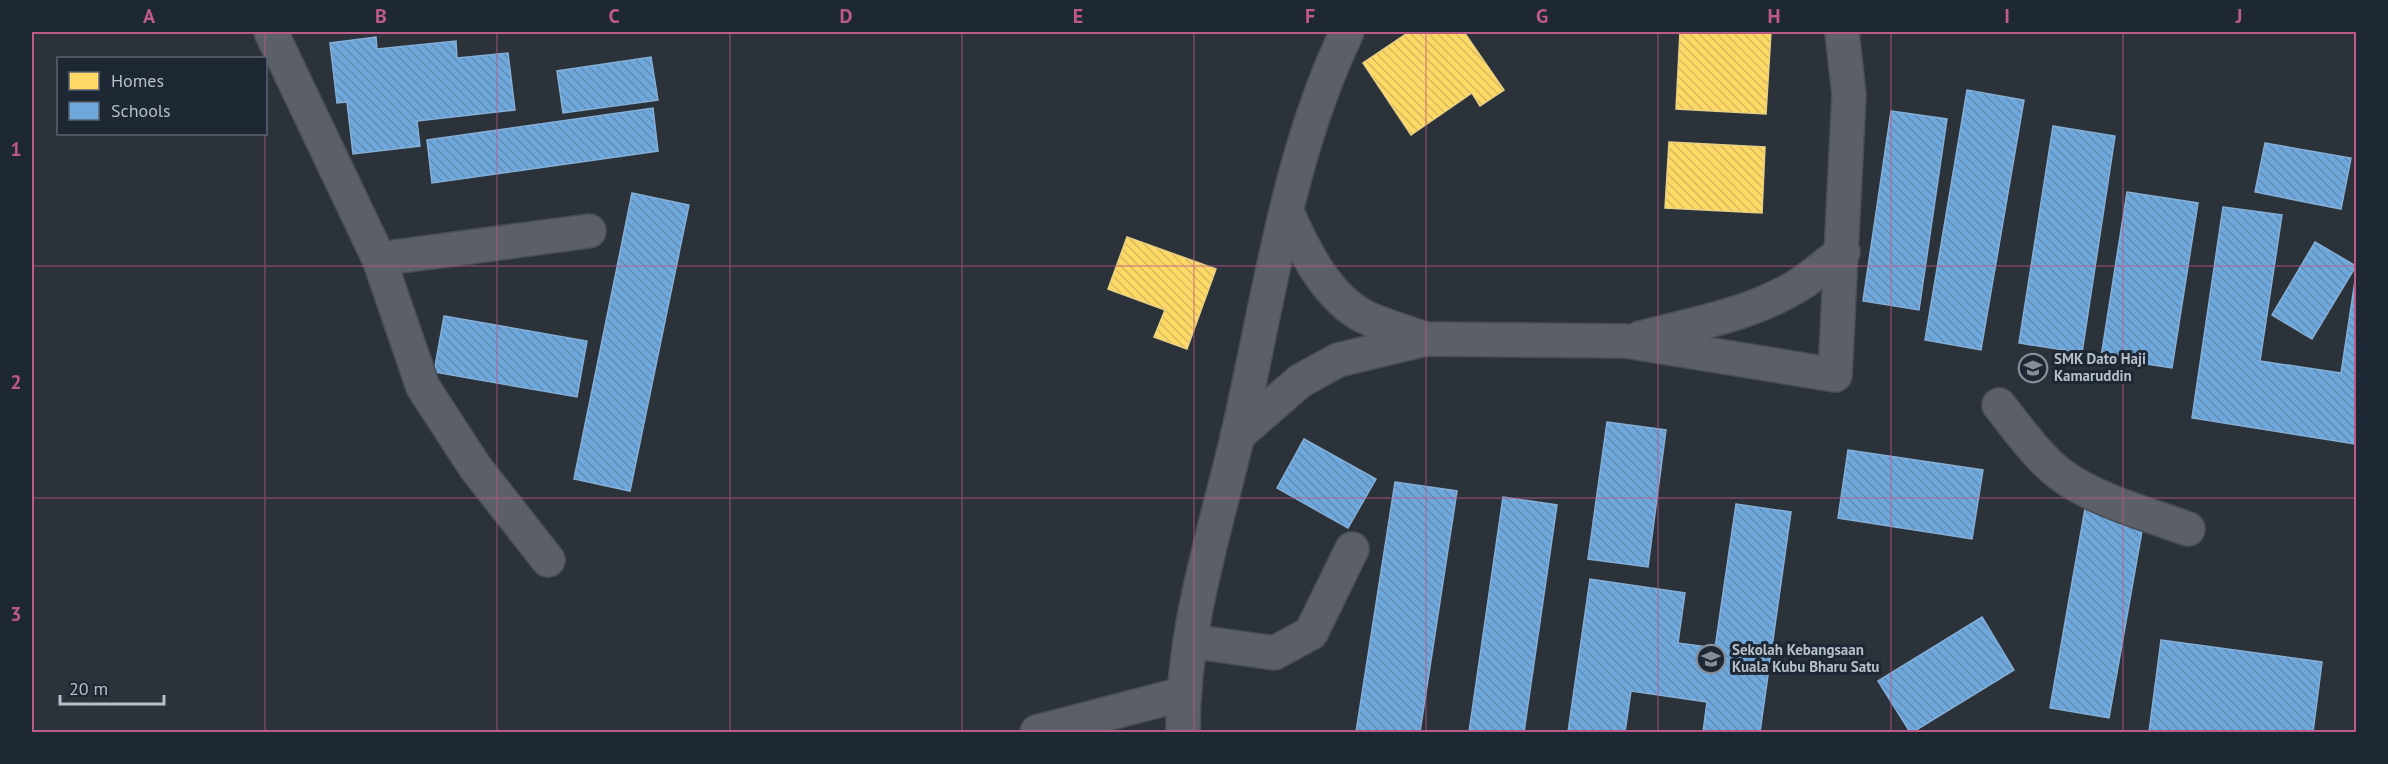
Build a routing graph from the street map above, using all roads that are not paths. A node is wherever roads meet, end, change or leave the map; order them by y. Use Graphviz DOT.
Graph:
graph roads {
  1 [pos="271,32"];
  2 [pos="1347,32"];
  3 [pos="1842,32"];
  4 [pos="1287,212"];
  5 [pos="589,231"];
  6 [pos="1843,252"];
  7 [pos="379,259"];
  8 [pos="1426,339"];
  9 [pos="1626,341"];
  10 [pos="1999,405"];
  11 [pos="1237,436"];
  12 [pos="2188,529"];
  13 [pos="1352,549"];
  14 [pos="548,560"];
  15 [pos="1190,641"];
  16 [pos="1183,694"];
  17 [pos="1037,732"];
  18 [pos="1183,732"];
  1 -- 7 [label="street"];
  2 -- 4 [label="street"];
  3 -- 6 [label="street"];
  4 -- 8 [label="street"];
  4 -- 11 [label="street"];
  5 -- 7 [label="street"];
  6 -- 9 [label="street"];
  6 -- 9 [label="street"];
  7 -- 14 [label="street"];
  8 -- 9 [label="street"];
  8 -- 11 [label="street"];
  10 -- 12 [label="street"];
  11 -- 15 [label="street"];
  13 -- 15 [label="street"];
  15 -- 16 [label="street"];
  16 -- 17 [label="street"];
  16 -- 18 [label="street"];
}
